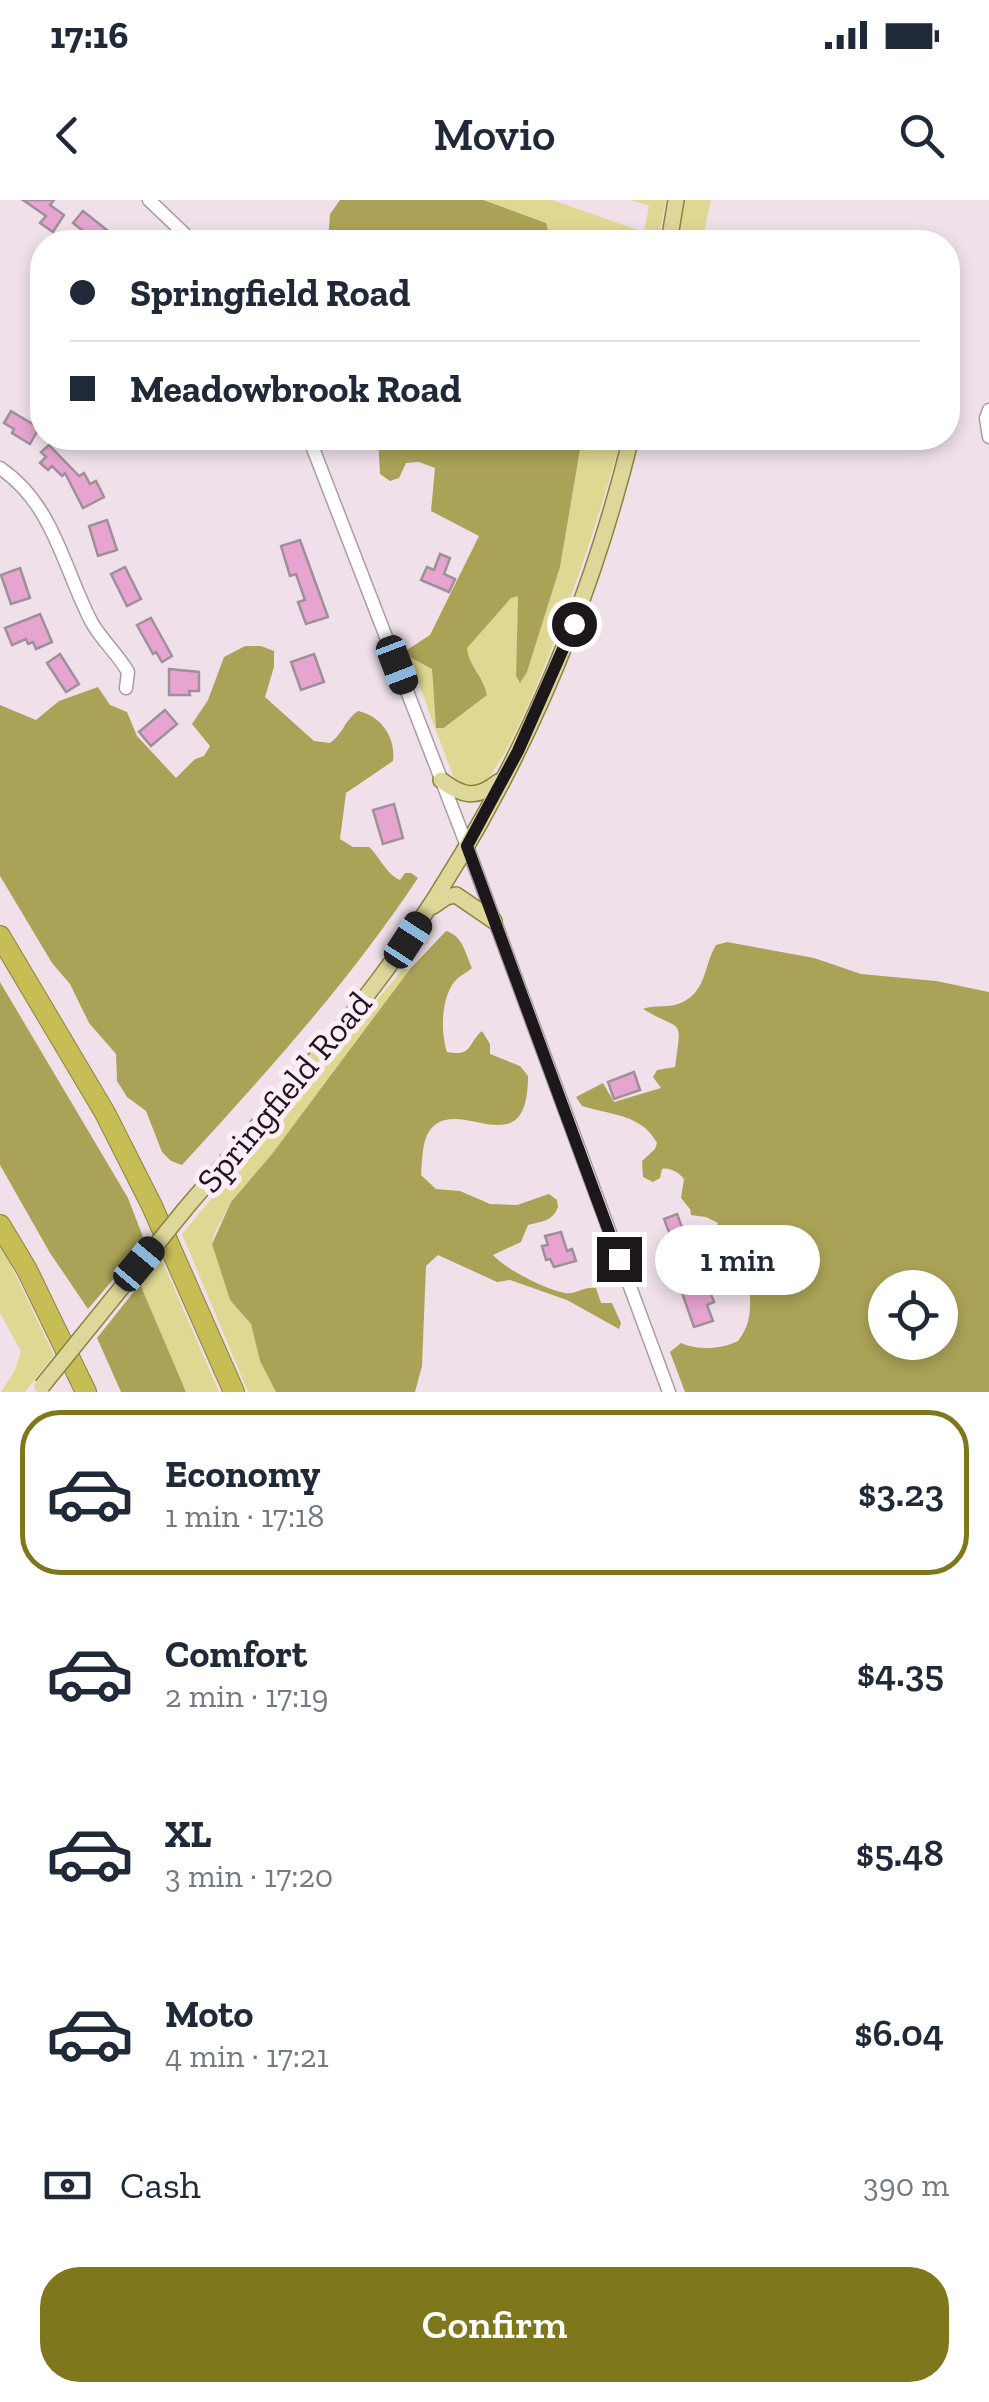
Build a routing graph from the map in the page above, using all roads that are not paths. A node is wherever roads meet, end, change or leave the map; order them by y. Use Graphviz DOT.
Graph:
graph roads {
  1 [pos="149,200"];
  2 [pos="676,200"];
  3 [pos="181,230"];
  4 [pos="671,230"];
  5 [pos="989,410"];
  6 [pos="989,437"];
  7 [pos="315,450"];
  8 [pos="627,450"];
  9 [pos="0,468"];
  10 [pos="126,688"];
  11 [pos="508,772"];
  12 [pos="441,780"];
  13 [pos="467,846"];
  14 [pos="426,912"];
  15 [pos="494,921"];
  16 [pos="0,936"];
  17 [pos="0,1225"];
  18 [pos="39,1389"];
  19 [pos="86,1392"];
  20 [pos="234,1392"];
  21 [pos="670,1392"];
  1 -- 3 [label="street"];
  2 -- 4 [label="main road"];
  5 -- 6 [label="street"];
  7 -- 12 [label="street"];
  8 -- 11 [label="main road, Springfield Road"];
  9 -- 10 [label="street"];
  11 -- 12 [label="main road"];
  11 -- 13 [label="main road, Springfield Road"];
  12 -- 13 [label="street"];
  13 -- 14 [label="main road, Springfield Road"];
  13 -- 15 [label="street"];
  14 -- 15 [label="main road"];
  14 -- 18 [label="main road, Springfield Road, bridge"];
  15 -- 21 [label="street"];
  16 -- 20 [label="highway"];
  17 -- 19 [label="highway"];
}
